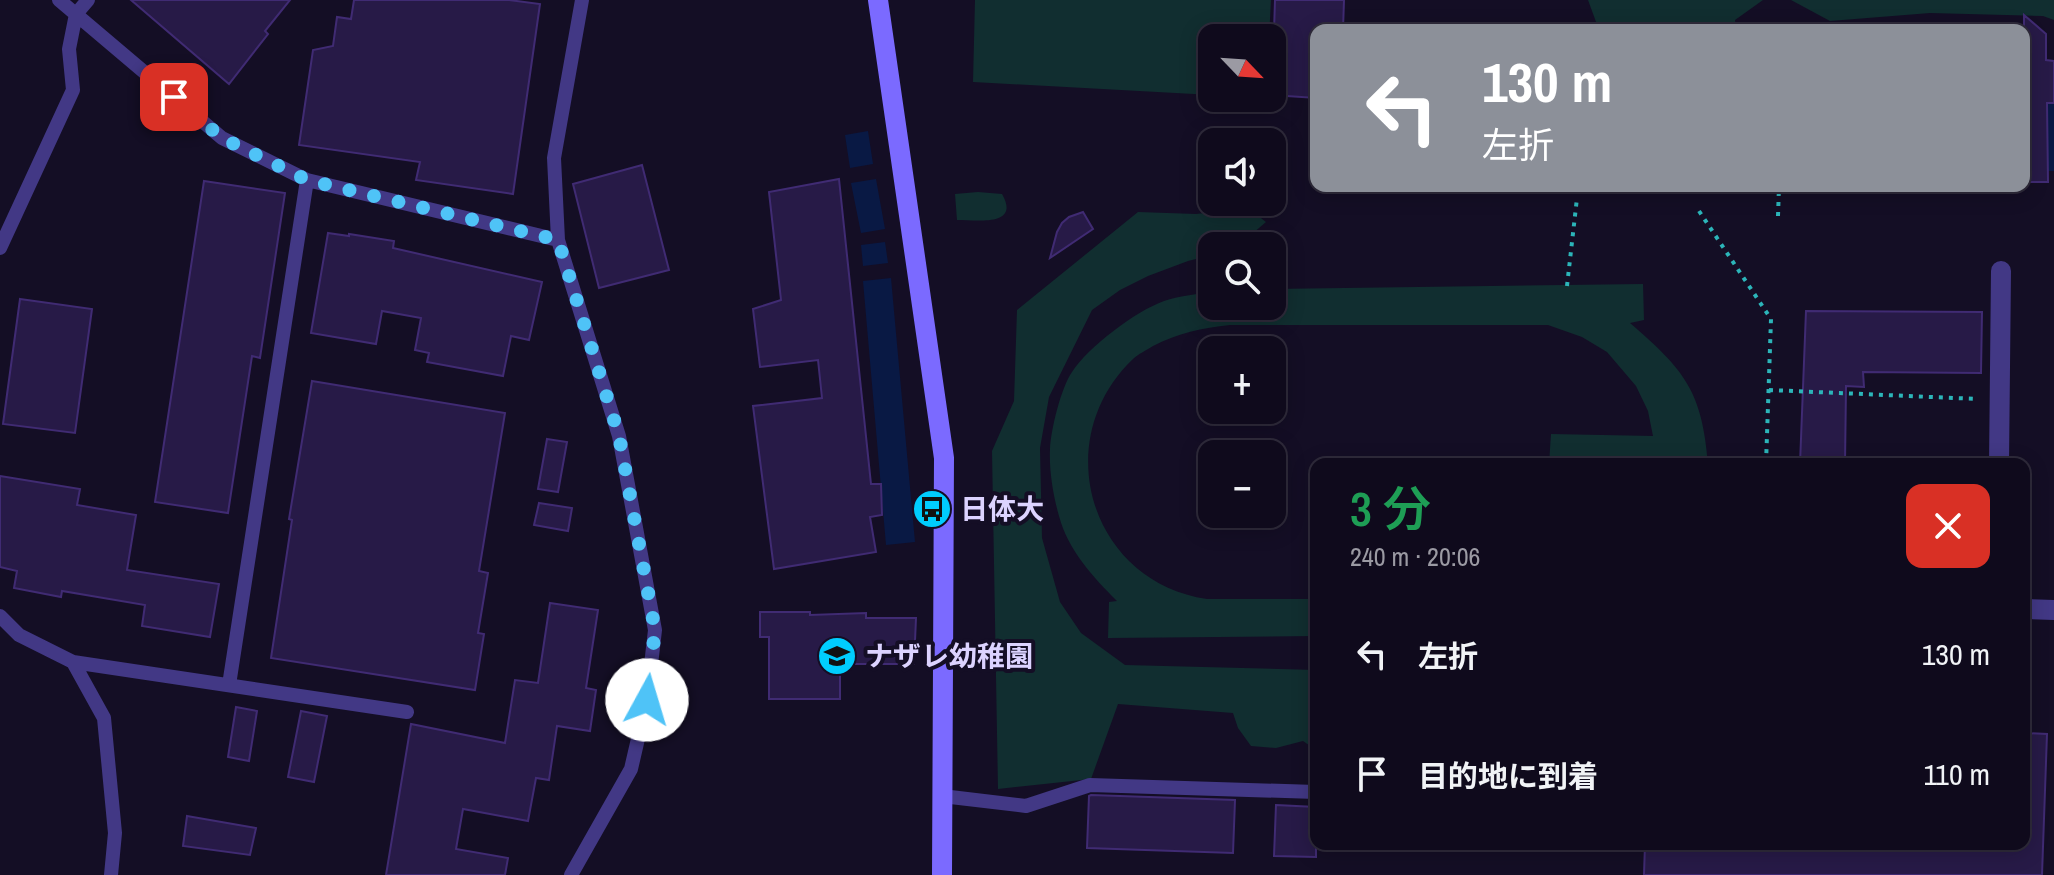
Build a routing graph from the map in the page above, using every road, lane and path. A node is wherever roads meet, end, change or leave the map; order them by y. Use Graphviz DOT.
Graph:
graph roads {
  1 [pos="59,0"];
  2 [pos="88,0"];
  3 [pos="582,0"];
  4 [pos="878,0"];
  5 [pos="76,14"];
  6 [pos="307,180"];
  7 [pos="1779,192"];
  8 [pos="1577,198"];
  9 [pos="1699,211"];
  10 [pos="1778,216"];
  11 [pos="558,240"];
  12 [pos="0,248"];
  13 [pos="2001,271"];
  14 [pos="1567,286"];
  15 [pos="1769,390"];
  16 [pos="2000,400"];
  17 [pos="1766,458"];
  18 [pos="1999,458"];
  19 [pos="2030,609"];
  20 [pos="2054,610"];
  21 [pos="0,616"];
  22 [pos="73,662"];
  23 [pos="229,685"];
  24 [pos="407,712"];
  25 [pos="1310,792"];
  26 [pos="942,796"];
  27 [pos="111,875"];
  28 [pos="571,875"];
  29 [pos="942,875"];
  1 -- 5 [label="lane"];
  2 -- 5 [label="lane"];
  3 -- 11 [label="lane"];
  4 -- 26 [label="street"];
  5 -- 6 [label="lane"];
  5 -- 12 [label="lane"];
  6 -- 11 [label="lane"];
  6 -- 23 [label="lane"];
  7 -- 10 [label="path"];
  8 -- 14 [label="path"];
  9 -- 15 [label="path"];
  11 -- 28 [label="lane"];
  13 -- 16 [label="street"];
  15 -- 16 [label="path"];
  15 -- 17 [label="path"];
  16 -- 18 [label="street"];
  19 -- 20 [label="street"];
  21 -- 22 [label="lane"];
  22 -- 23 [label="lane"];
  22 -- 27 [label="lane"];
  23 -- 24 [label="lane"];
  25 -- 26 [label="lane"];
  26 -- 29 [label="street"];
}
